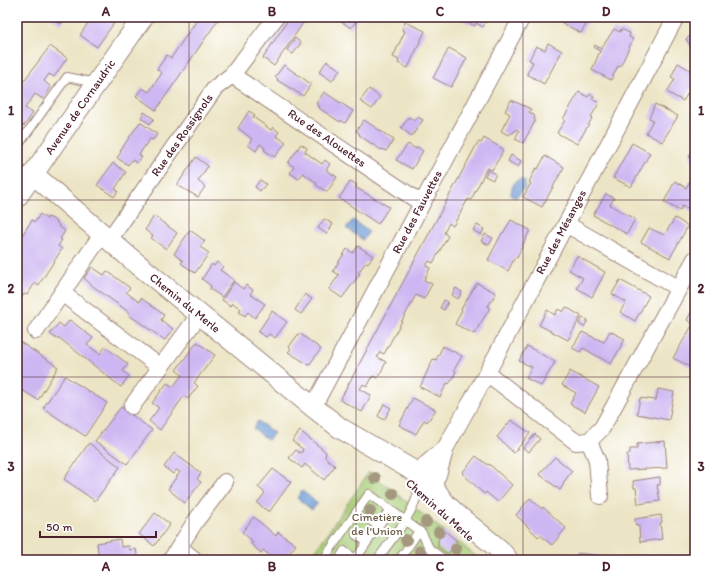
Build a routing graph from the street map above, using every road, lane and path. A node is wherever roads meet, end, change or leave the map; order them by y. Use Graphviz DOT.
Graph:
graph roads {
  1 [pos="276,17"];
  2 [pos="522,17"];
  3 [pos="676,17"];
  4 [pos="140,18"];
  5 [pos="232,75"];
  6 [pos="97,84"];
  7 [pos="17,147"];
  8 [pos="33,174"];
  9 [pos="17,197"];
  10 [pos="421,203"];
  11 [pos="566,224"];
  12 [pos="106,237"];
  13 [pos="695,259"];
  14 [pos="678,288"];
  15 [pos="62,293"];
  16 [pos="199,315"];
  17 [pos="36,331"];
  18 [pos="160,367"];
  19 [pos="487,373"];
  20 [pos="132,406"];
  21 [pos="313,407"];
  22 [pos="590,441"];
  23 [pos="225,482"];
  24 [pos="423,482"];
  25 [pos="600,496"];
  26 [pos="390,509"];
  27 [pos="369,515"];
  28 [pos="405,520"];
  29 [pos="378,526"];
  30 [pos="419,531"];
  31 [pos="356,535"];
  32 [pos="367,542"];
  33 [pos="175,554"];
  34 [pos="341,556"];
  35 [pos="432,557"];
  36 [pos="355,559"];
  37 [pos="195,560"];
  38 [pos="323,560"];
  39 [pos="377,560"];
  40 [pos="399,560"];
  41 [pos="445,560"];
  42 [pos="504,560"];
  43 [pos="508,560"];
  1 -- 5 [label="street, Rue des Rossignols"];
  2 -- 10 [label="street, Rue des Fauvettes"];
  3 -- 11 [label="street, Rue des Mésanges"];
  4 -- 6 [label="street, Avenue de Cornaudric"];
  5 -- 10 [label="street, Rue des Alouettes"];
  5 -- 12 [label="street, Rue des Rossignols"];
  6 -- 7 [label="lane"];
  6 -- 8 [label="street, Avenue de Cornaudric"];
  8 -- 9 [label="street, Avenue de Cornaudric"];
  8 -- 12 [label="street, Chemin du Merle"];
  10 -- 21 [label="street, Rue des Fauvettes"];
  11 -- 14 [label="street"];
  11 -- 19 [label="street, Rue des Mésanges"];
  12 -- 15 [label="street, Rue des Rossignols"];
  12 -- 16 [label="street, Chemin du Merle"];
  13 -- 14 [label="street"];
  14 -- 22 [label="street"];
  15 -- 17 [label="street, Rue des Rossignols"];
  15 -- 18 [label="street"];
  16 -- 18 [label="street"];
  16 -- 21 [label="street, Chemin du Merle"];
  18 -- 20 [label="street"];
  19 -- 22 [label="street"];
  19 -- 24 [label="street, Rue des Mésanges"];
  21 -- 24 [label="street, Chemin du Merle"];
  22 -- 25 [label="street"];
  23 -- 33 [label="street"];
  24 -- 28 [label="lane"];
  24 -- 42 [label="street, Chemin du Merle"];
  24 -- 43 [label="street, Chemin du Merle"];
  26 -- 28 [label="lane"];
  26 -- 29 [label="lane"];
  26 -- 38 [label="lane"];
  27 -- 29 [label="lane"];
  28 -- 30 [label="lane"];
  28 -- 39 [label="lane"];
  29 -- 32 [label="lane"];
  30 -- 35 [label="lane"];
  30 -- 40 [label="lane"];
  31 -- 32 [label="lane"];
  32 -- 36 [label="lane"];
  33 -- 37 [label="street"];
  34 -- 36 [label="lane"];
  35 -- 41 [label="lane"];
}
